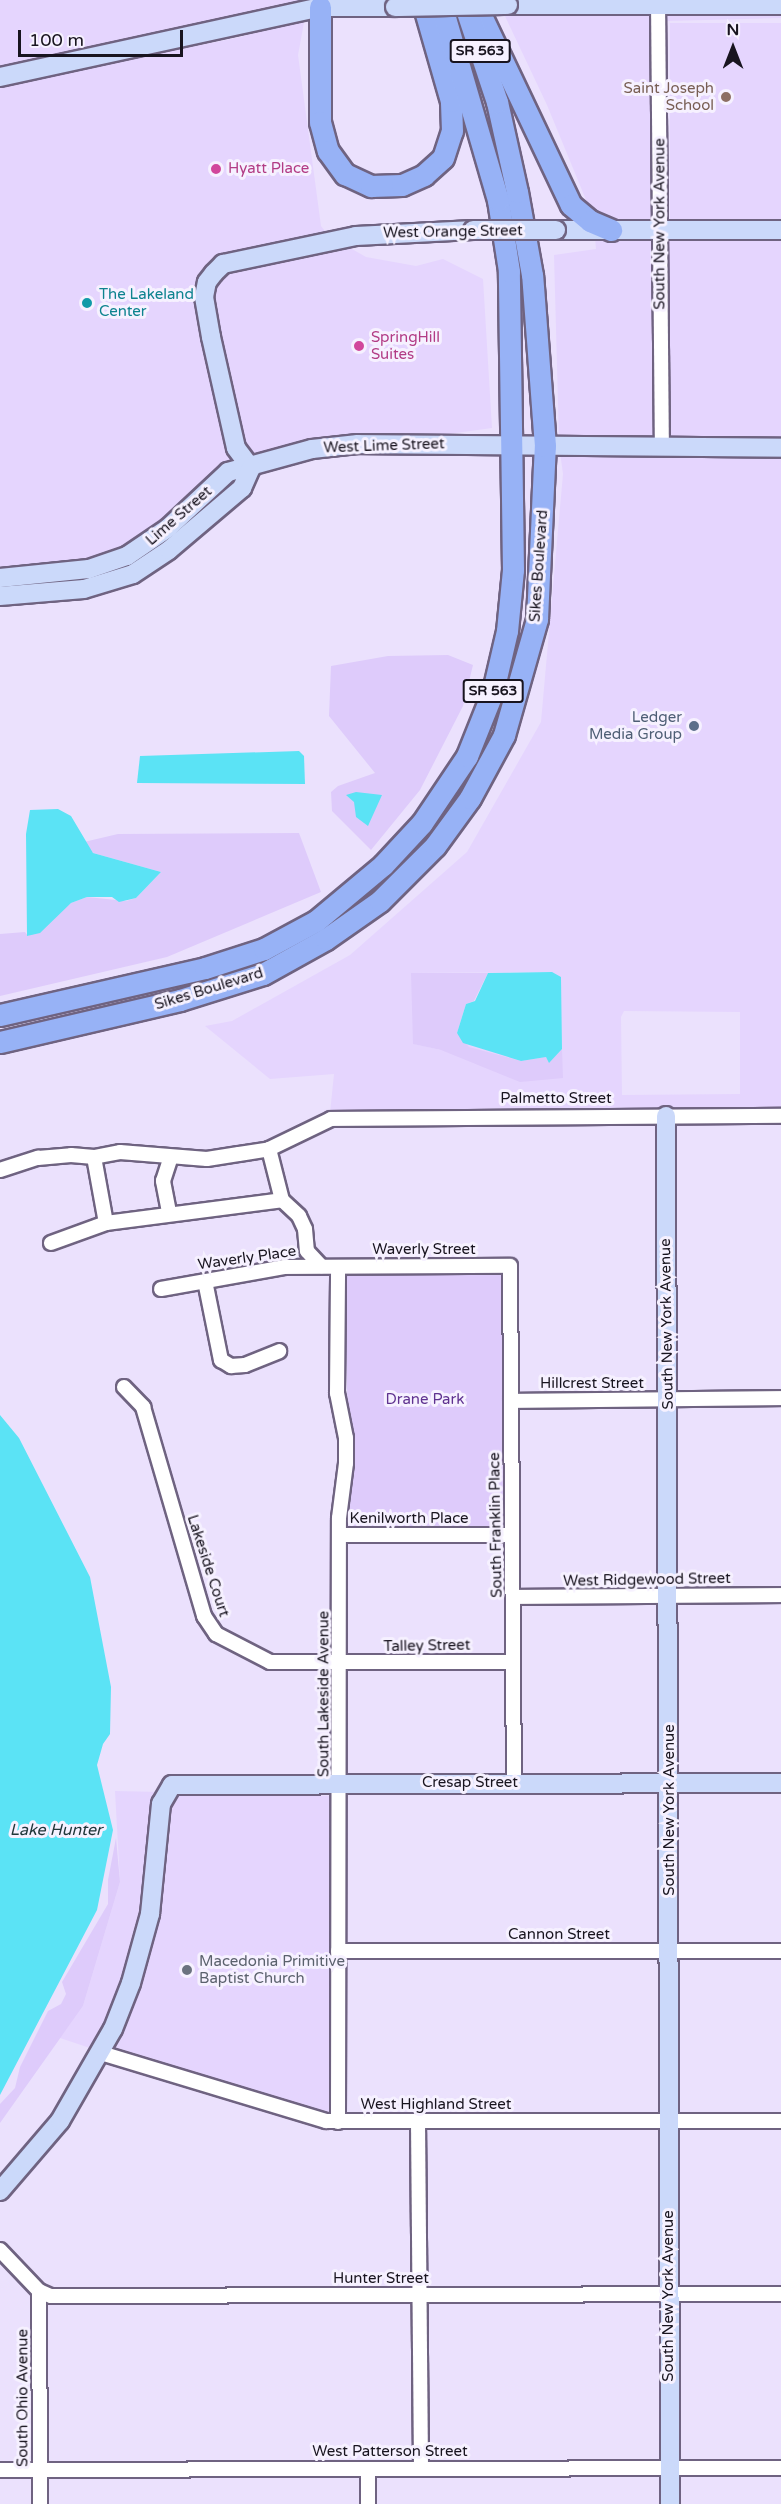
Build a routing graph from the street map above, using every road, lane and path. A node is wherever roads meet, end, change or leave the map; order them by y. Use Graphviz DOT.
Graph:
graph roads {
  1 [pos="422,0"];
  2 [pos="440,0"];
  3 [pos="463,0"];
  4 [pos="474,0"];
  5 [pos="658,3"];
  6 [pos="320,4"];
  7 [pos="519,4"];
  8 [pos="781,5"];
  9 [pos="0,76"];
  10 [pos="611,230"];
  11 [pos="660,230"];
  12 [pos="781,230"];
  13 [pos="514,445"];
  14 [pos="545,446"];
  15 [pos="662,448"];
  16 [pos="781,448"];
  17 [pos="250,468"];
  18 [pos="0,578"];
  19 [pos="0,596"];
  20 [pos="455,778"];
  21 [pos="369,877"];
  22 [pos="387,894"];
  23 [pos="302,952"];
  24 [pos="0,1016"];
  25 [pos="0,1042"];
  26 [pos="666,1116"];
  27 [pos="781,1116"];
  28 [pos="269,1149"];
  29 [pos="94,1157"];
  30 [pos="171,1157"];
  31 [pos="0,1170"];
  32 [pos="282,1200"];
  33 [pos="169,1212"];
  34 [pos="106,1223"];
  35 [pos="51,1243"];
  36 [pos="321,1266"];
  37 [pos="338,1266"];
  38 [pos="510,1266"];
  39 [pos="205,1281"];
  40 [pos="161,1289"];
  41 [pos="279,1351"];
  42 [pos="124,1387"];
  43 [pos="781,1398"];
  44 [pos="668,1400"];
  45 [pos="512,1401"];
  46 [pos="341,1535"];
  47 [pos="512,1535"];
  48 [pos="781,1595"];
  49 [pos="513,1597"];
  50 [pos="669,1597"];
  51 [pos="513,1662"];
  52 [pos="340,1663"];
  53 [pos="670,1782"];
  54 [pos="340,1783"];
  55 [pos="514,1783"];
  56 [pos="781,1783"];
  57 [pos="338,1951"];
  58 [pos="670,1951"];
  59 [pos="781,1951"];
  60 [pos="101,2053"];
  61 [pos="781,2121"];
  62 [pos="338,2122"];
  63 [pos="418,2122"];
  64 [pos="670,2122"];
  65 [pos="0,2191"];
  66 [pos="0,2250"];
  67 [pos="39,2291"];
  68 [pos="670,2294"];
  69 [pos="781,2294"];
  70 [pos="419,2295"];
  71 [pos="781,2468"];
  72 [pos="368,2469"];
  73 [pos="421,2469"];
  74 [pos="670,2469"];
  75 [pos="0,2470"];
  76 [pos="40,2470"];
  77 [pos="40,2504"];
  78 [pos="368,2504"];
  79 [pos="670,2504"];
  1 -- 6 [label="main road"];
  2 -- 13 [label="main road, Sikes Boulevard / SR 563"];
  3 -- 14 [label="main road, Sikes Boulevard / SR 563"];
  4 -- 10 [label="main road"];
  5 -- 7 [label="street"];
  5 -- 8 [label="street"];
  5 -- 11 [label="street, South New York Avenue"];
  6 -- 7 [label="street, bridge"];
  6 -- 9 [label="street"];
  10 -- 11 [label="street, West Orange Street"];
  10 -- 17 [label="street, West Orange Street, bridge"];
  11 -- 12 [label="street, West Orange Street"];
  11 -- 15 [label="street, South New York Avenue"];
  13 -- 14 [label="street, West Lime Street"];
  13 -- 17 [label="street, West Lime Street"];
  13 -- 20 [label="main road, Sikes Boulevard / SR 563"];
  14 -- 15 [label="street, West Lime Street"];
  14 -- 22 [label="main road, Sikes Boulevard / SR 563"];
  15 -- 16 [label="street, West Lime Street"];
  17 -- 18 [label="street, Lime Street"];
  17 -- 19 [label="street"];
  20 -- 21 [label="main road, Sikes Boulevard / SR 563"];
  20 -- 22 [label="main road"];
  21 -- 23 [label="main road"];
  21 -- 24 [label="main road, Sikes Boulevard / SR 563"];
  22 -- 23 [label="main road, Sikes Boulevard / SR 563"];
  23 -- 25 [label="main road, Sikes Boulevard / SR 563"];
  26 -- 27 [label="street, Palmetto Street"];
  26 -- 28 [label="street, Palmetto Street"];
  26 -- 44 [label="street, South New York Avenue"];
  28 -- 30 [label="street"];
  28 -- 32 [label="street"];
  29 -- 30 [label="street"];
  29 -- 31 [label="street"];
  29 -- 34 [label="street"];
  30 -- 33 [label="street"];
  32 -- 33 [label="street"];
  32 -- 36 [label="street"];
  33 -- 34 [label="street"];
  34 -- 35 [label="street"];
  36 -- 37 [label="street, Waverly Place"];
  36 -- 39 [label="street, Waverly Place"];
  37 -- 38 [label="street, Waverly Street"];
  37 -- 46 [label="street, South Lakeside Avenue"];
  38 -- 45 [label="street, South Franklin Place"];
  39 -- 40 [label="street, Waverly Place"];
  39 -- 41 [label="street"];
  42 -- 52 [label="street, Lakeside Court"];
  43 -- 44 [label="street, Hillcrest Street"];
  44 -- 45 [label="street, Hillcrest Street"];
  44 -- 50 [label="street, South New York Avenue"];
  45 -- 47 [label="street, South Franklin Place"];
  46 -- 47 [label="street, Kenilworth Place"];
  46 -- 52 [label="street, South Lakeside Avenue"];
  47 -- 49 [label="street, South Franklin Place"];
  48 -- 50 [label="street, West Ridgewood Street"];
  49 -- 50 [label="street, West Ridgewood Street"];
  49 -- 51 [label="street, South Franklin Place"];
  50 -- 53 [label="street, South New York Avenue"];
  51 -- 52 [label="street, Talley Street"];
  51 -- 55 [label="street, South Franklin Place"];
  52 -- 54 [label="street, South Lakeside Avenue"];
  53 -- 55 [label="street, Cresap Street"];
  53 -- 56 [label="street, Cresap Street"];
  53 -- 58 [label="street, South New York Avenue"];
  54 -- 55 [label="street, Cresap Street"];
  54 -- 57 [label="street, South Lakeside Avenue"];
  54 -- 60 [label="street, Cresap Street"];
  57 -- 58 [label="street, Cannon Street"];
  57 -- 62 [label="street, South Lakeside Avenue"];
  58 -- 59 [label="street, Cannon Street"];
  58 -- 64 [label="street, South New York Avenue"];
  60 -- 62 [label="street, West Highland Street"];
  60 -- 65 [label="street"];
  61 -- 64 [label="street, West Highland Street"];
  62 -- 63 [label="street, West Highland Street"];
  63 -- 64 [label="street, West Highland Street"];
  63 -- 70 [label="street"];
  64 -- 68 [label="street, South New York Avenue"];
  66 -- 67 [label="street"];
  67 -- 70 [label="street, Hunter Street"];
  67 -- 76 [label="street, South Ohio Avenue"];
  68 -- 69 [label="street, Hunter Street"];
  68 -- 70 [label="street, Hunter Street"];
  68 -- 74 [label="street, South New York Avenue"];
  70 -- 73 [label="street"];
  71 -- 74 [label="street, West Patterson Street"];
  72 -- 73 [label="street, West Patterson Street"];
  72 -- 76 [label="street, West Patterson Street"];
  72 -- 78 [label="street"];
  73 -- 74 [label="street, West Patterson Street"];
  74 -- 79 [label="street, South New York Avenue"];
  75 -- 76 [label="street, West Patterson Street"];
  76 -- 77 [label="street, South Ohio Avenue"];
}
